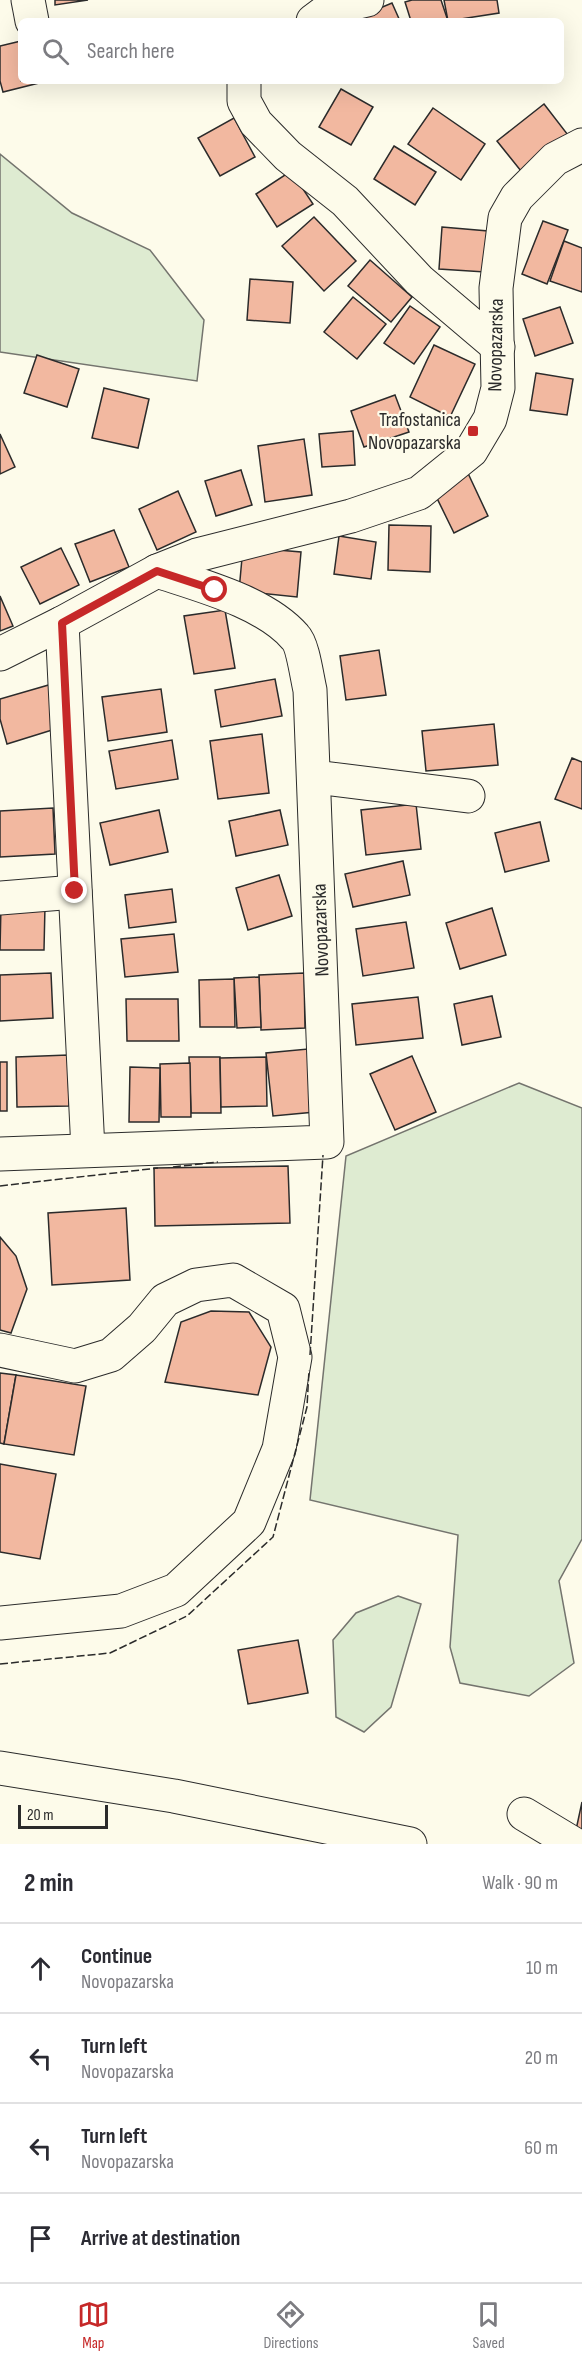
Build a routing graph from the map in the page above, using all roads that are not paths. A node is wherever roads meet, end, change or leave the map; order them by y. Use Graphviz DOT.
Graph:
graph roads {
  1 [pos="28,0"];
  2 [pos="366,0"];
  3 [pos="31,18"];
  4 [pos="317,18"];
  5 [pos="244,84"];
  6 [pos="582,145"];
  7 [pos="498,347"];
  8 [pos="157,571"];
  9 [pos="62,623"];
  10 [pos="0,654"];
  11 [pos="315,777"];
  12 [pos="468,796"];
  13 [pos="75,891"];
  14 [pos="0,898"];
  15 [pos="88,1149"];
  16 [pos="0,1154"];
  17 [pos="0,1350"];
  18 [pos="0,1623"];
  19 [pos="0,1768"];
  20 [pos="524,1814"];
  21 [pos="410,1844"];
  22 [pos="574,1844"];
  1 -- 3 [label="street"];
  2 -- 4 [label="street"];
  5 -- 7 [label="street"];
  6 -- 7 [label="street, Novopazarska"];
  7 -- 8 [label="street, Novopazarska"];
  8 -- 9 [label="street, Novopazarska"];
  8 -- 11 [label="street, Novopazarska"];
  9 -- 10 [label="street, Novopazarska"];
  9 -- 13 [label="street"];
  11 -- 12 [label="street"];
  11 -- 15 [label="street, Novopazarska"];
  13 -- 14 [label="street"];
  13 -- 15 [label="street"];
  15 -- 16 [label="street, Novopazarska"];
  17 -- 18 [label="street"];
  19 -- 21 [label="street"];
  20 -- 22 [label="street"];
}
